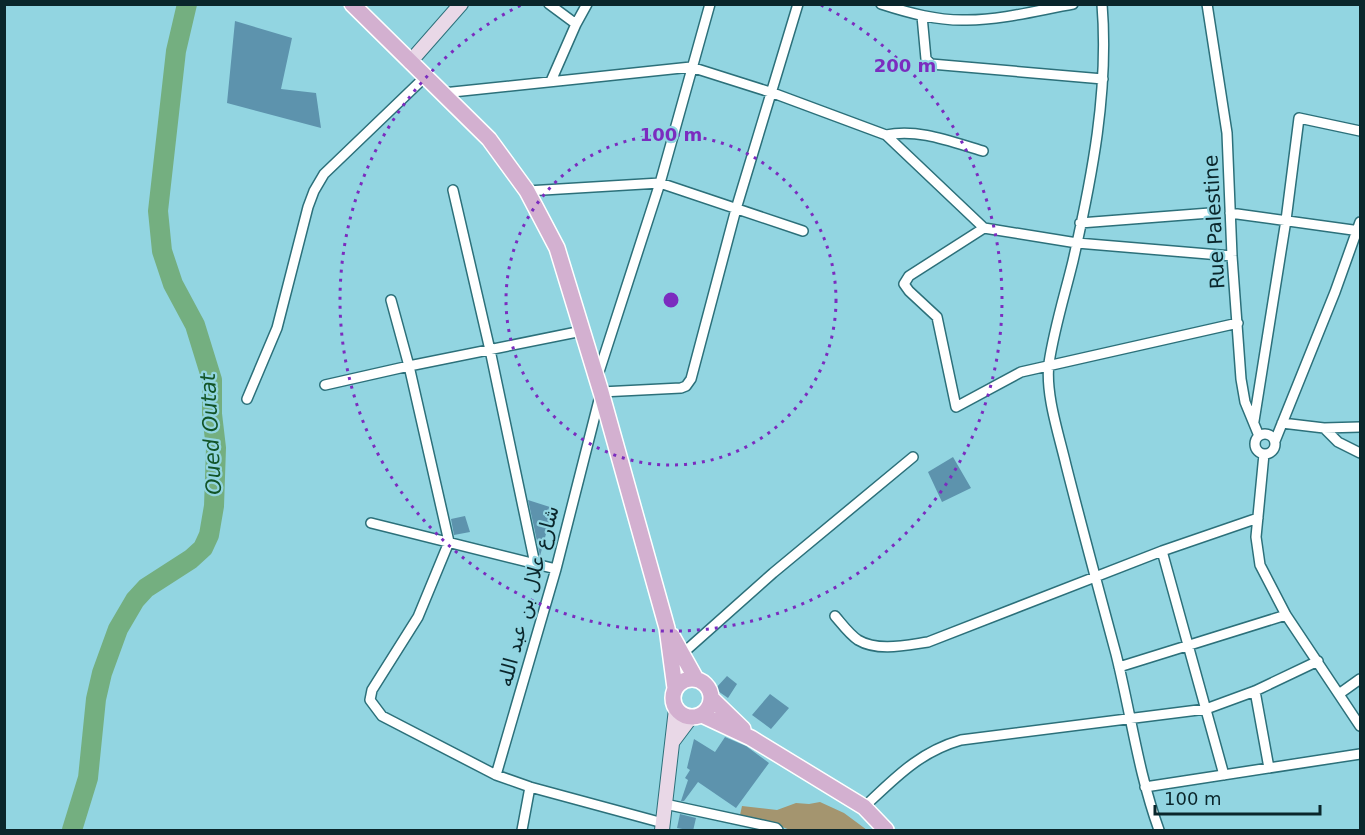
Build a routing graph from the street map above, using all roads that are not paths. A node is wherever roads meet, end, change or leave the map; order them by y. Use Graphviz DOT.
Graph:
graph roads {
  1 [pos="352,4"];
  2 [pos="461,4"];
  3 [pos="549,4"];
  4 [pos="587,4"];
  5 [pos="710,4"];
  6 [pos="798,4"];
  7 [pos="1073,4"];
  8 [pos="1102,4"];
  9 [pos="1207,4"];
  10 [pos="882,5"];
  11 [pos="922,16"];
  12 [pos="576,24"];
  13 [pos="410,62"];
  14 [pos="691,67"];
  15 [pos="425,77"];
  16 [pos="1103,78"];
  17 [pos="551,81"];
  18 [pos="443,93"];
  19 [pos="773,93"];
  20 [pos="1360,131"];
  21 [pos="886,135"];
  22 [pos="983,151"];
  23 [pos="660,183"];
  24 [pos="453,190"];
  25 [pos="527,191"];
  26 [pos="736,209"];
  27 [pos="1210,213"];
  28 [pos="1230,213"];
  29 [pos="1286,220"];
  30 [pos="1080,223"];
  31 [pos="984,228"];
  32 [pos="1359,228"];
  33 [pos="803,231"];
  34 [pos="1077,243"];
  35 [pos="1232,256"];
  36 [pos="391,300"];
  37 [pos="1238,323"];
  38 [pos="582,331"];
  39 [pos="490,350"];
  40 [pos="1049,364"];
  41 [pos="409,366"];
  42 [pos="325,385"];
  43 [pos="599,386"];
  44 [pos="247,399"];
  45 [pos="1254,422"];
  46 [pos="1282,423"];
  47 [pos="1360,426"];
  48 [pos="1324,428"];
  49 [pos="1259,436"];
  50 [pos="1275,441"];
  51 [pos="1360,453"];
  52 [pos="1264,454"];
  53 [pos="913,457"];
  54 [pos="1258,518"];
  55 [pos="371,523"];
  56 [pos="449,542"];
  57 [pos="1162,551"];
  58 [pos="535,564"];
  59 [pos="556,569"];
  60 [pos="1096,577"];
  61 [pos="1286,615"];
  62 [pos="835,616"];
  63 [pos="667,628"];
  64 [pos="1188,646"];
  65 [pos="682,654"];
  66 [pos="1318,660"];
  67 [pos="1119,668"];
  68 [pos="696,679"];
  69 [pos="1360,679"];
  70 [pos="675,688"];
  71 [pos="1255,691"];
  72 [pos="1339,694"];
  73 [pos="711,698"];
  74 [pos="1206,709"];
  75 [pos="676,710"];
  76 [pos="696,716"];
  77 [pos="1129,719"];
  78 [pos="1360,726"];
  79 [pos="751,738"];
  80 [pos="673,741"];
  81 [pos="1360,754"];
  82 [pos="1269,768"];
  83 [pos="496,775"];
  84 [pos="1224,775"];
  85 [pos="530,787"];
  86 [pos="1146,787"];
  87 [pos="665,804"];
  88 [pos="864,807"];
  89 [pos="663,827"];
  90 [pos="526,830"];
  91 [pos="778,831"];
  92 [pos="886,831"];
  93 [pos="1159,831"];
  1 -- 13 [label="main road"];
  2 -- 13 [label="street"];
  3 -- 12 [label="street"];
  4 -- 12 [label="street"];
  5 -- 14 [label="street, شارع علال بن عبد الله"];
  6 -- 19 [label="street"];
  7 -- 11 [label="street"];
  8 -- 16 [label="street"];
  9 -- 28 [label="street, Rue Palestine"];
  10 -- 11 [label="street"];
  11 -- 16 [label="street"];
  12 -- 17 [label="street"];
  13 -- 15 [label="main road"];
  14 -- 17 [label="street"];
  14 -- 19 [label="street"];
  14 -- 23 [label="street, شارع علال بن عبد الله"];
  15 -- 18 [label="main road"];
  15 -- 44 [label="street"];
  16 -- 30 [label="street"];
  17 -- 18 [label="street"];
  18 -- 25 [label="main road"];
  19 -- 21 [label="street"];
  19 -- 26 [label="street"];
  20 -- 29 [label="street"];
  21 -- 22 [label="street"];
  21 -- 31 [label="street"];
  23 -- 25 [label="street"];
  23 -- 26 [label="street"];
  23 -- 43 [label="street, شارع علال بن عبد الله"];
  24 -- 39 [label="street"];
  25 -- 38 [label="main road"];
  26 -- 33 [label="street"];
  26 -- 43 [label="street"];
  27 -- 30 [label="street"];
  28 -- 29 [label="street"];
  28 -- 35 [label="street, Rue Palestine"];
  29 -- 32 [label="street"];
  29 -- 45 [label="street"];
  30 -- 34 [label="street"];
  31 -- 34 [label="street"];
  31 -- 40 [label="street"];
  32 -- 46 [label="street"];
  34 -- 35 [label="street"];
  34 -- 40 [label="street"];
  35 -- 37 [label="street, Rue Palestine"];
  36 -- 41 [label="street"];
  37 -- 40 [label="street"];
  37 -- 45 [label="street, Rue Palestine"];
  38 -- 39 [label="street"];
  38 -- 43 [label="main road"];
  39 -- 41 [label="street"];
  39 -- 58 [label="street"];
  40 -- 60 [label="street"];
  41 -- 42 [label="street"];
  41 -- 56 [label="street"];
  43 -- 59 [label="street, شارع علال بن عبد الله"];
  43 -- 63 [label="main road"];
  45 -- 49 [label="street, Rue Palestine"];
  46 -- 48 [label="street"];
  46 -- 50 [label="street"];
  47 -- 48 [label="street"];
  48 -- 51 [label="street"];
  49 -- 50 [label="street"];
  49 -- 52 [label="street"];
  50 -- 52 [label="street"];
  52 -- 54 [label="street"];
  53 -- 65 [label="street"];
  54 -- 57 [label="street"];
  54 -- 61 [label="street"];
  55 -- 56 [label="street"];
  56 -- 58 [label="street"];
  56 -- 83 [label="street"];
  57 -- 60 [label="street"];
  57 -- 64 [label="street"];
  58 -- 59 [label="street"];
  59 -- 83 [label="street, شارع علال بن عبد الله"];
  60 -- 62 [label="street"];
  60 -- 67 [label="street"];
  61 -- 64 [label="street"];
  61 -- 66 [label="street"];
  63 -- 65 [label="main road"];
  63 -- 70 [label="main road"];
  64 -- 67 [label="street"];
  64 -- 74 [label="street"];
  65 -- 68 [label="main road"];
  66 -- 71 [label="street"];
  66 -- 72 [label="street"];
  67 -- 77 [label="street"];
  68 -- 70 [label="main road"];
  68 -- 73 [label="main road"];
  69 -- 72 [label="street"];
  70 -- 75 [label="main road"];
  71 -- 74 [label="street"];
  71 -- 82 [label="street"];
  72 -- 78 [label="street"];
  73 -- 76 [label="main road"];
  73 -- 79 [label="main road"];
  74 -- 77 [label="street"];
  74 -- 84 [label="street"];
  75 -- 76 [label="main road"];
  75 -- 80 [label="street"];
  76 -- 79 [label="main road"];
  76 -- 80 [label="street"];
  77 -- 86 [label="street"];
  77 -- 88 [label="street"];
  79 -- 88 [label="main road"];
  80 -- 87 [label="street"];
  81 -- 82 [label="street"];
  82 -- 84 [label="street"];
  83 -- 85 [label="street"];
  84 -- 86 [label="street"];
  85 -- 89 [label="street"];
  85 -- 90 [label="street"];
  86 -- 93 [label="street"];
  87 -- 89 [label="street"];
  87 -- 91 [label="street"];
  88 -- 92 [label="main road"];
}
